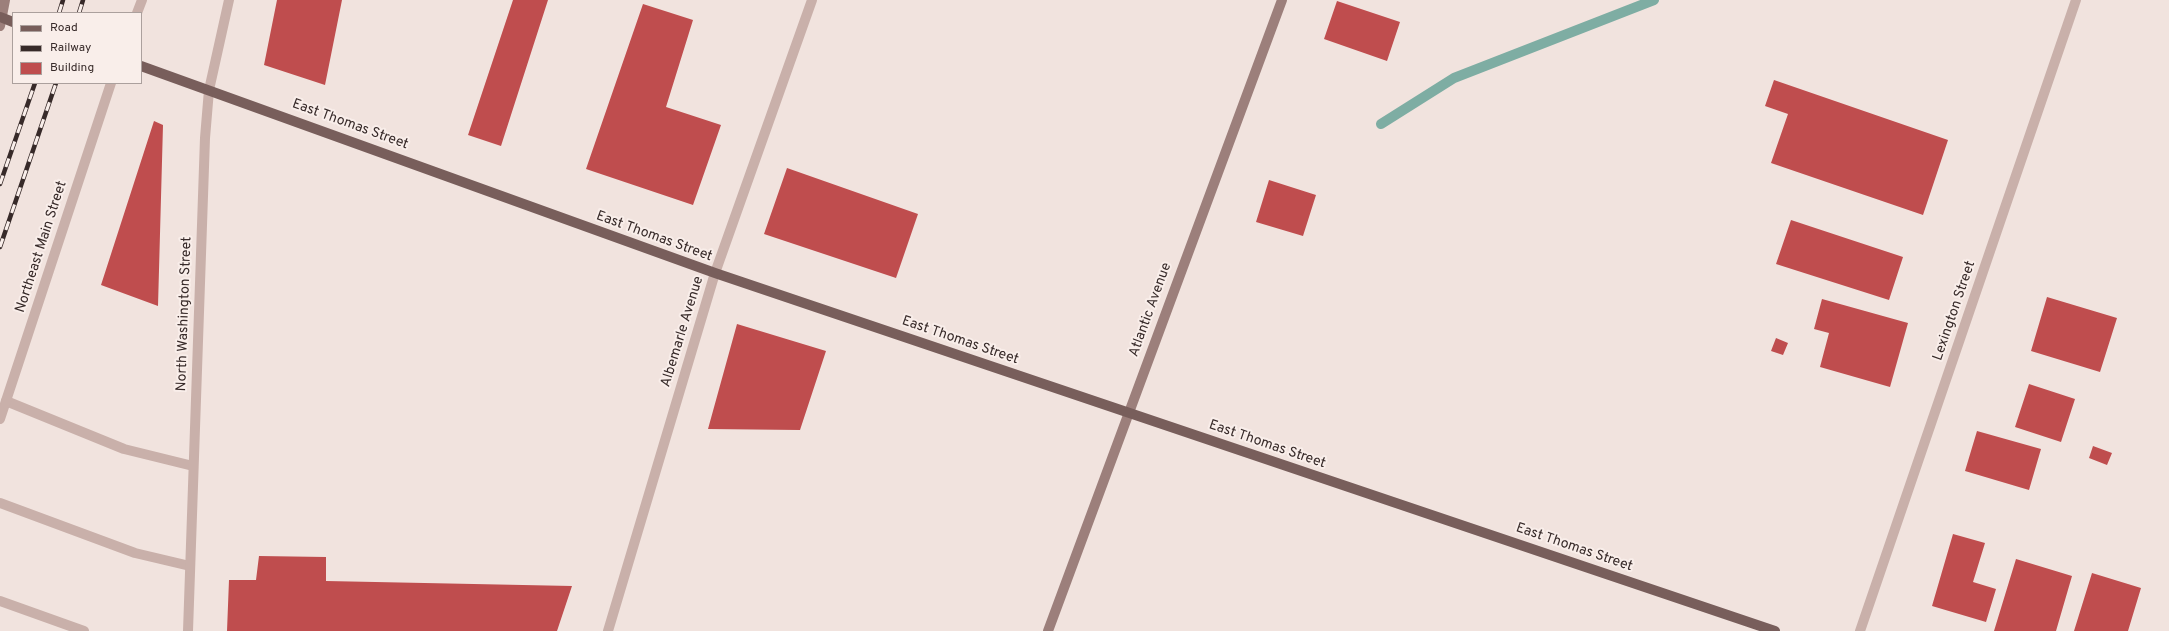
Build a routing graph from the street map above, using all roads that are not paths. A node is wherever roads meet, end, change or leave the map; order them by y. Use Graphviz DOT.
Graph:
graph roads {
  1 [pos="5,0"];
  2 [pos="142,0"];
  3 [pos="229,0"];
  4 [pos="812,0"];
  5 [pos="1282,0"];
  6 [pos="2076,0"];
  7 [pos="137,12"];
  8 [pos="1,21"];
  9 [pos="12,22"];
  10 [pos="142,66"];
  11 [pos="110,84"];
  12 [pos="209,90"];
  13 [pos="715,274"];
  14 [pos="6,401"];
  15 [pos="1128,412"];
  16 [pos="0,419"];
  17 [pos="194,466"];
  18 [pos="0,504"];
  19 [pos="190,566"];
  20 [pos="0,601"];
  21 [pos="84,631"];
  22 [pos="188,631"];
  23 [pos="608,631"];
  24 [pos="1048,631"];
  25 [pos="1775,631"];
  26 [pos="1860,631"];
  1 -- 8 [label="main road"];
  2 -- 7 [label="street"];
  3 -- 12 [label="street, North Washington Street"];
  4 -- 13 [label="street, Albemarle Avenue"];
  5 -- 15 [label="main road, Atlantic Avenue"];
  6 -- 26 [label="street, Lexington Street"];
  8 -- 9 [label="main road"];
  10 -- 12 [label="main road, East Thomas Street"];
  11 -- 14 [label="street, Northeast Main Street"];
  12 -- 13 [label="main road, East Thomas Street"];
  12 -- 17 [label="street, North Washington Street"];
  13 -- 15 [label="main road, East Thomas Street"];
  13 -- 23 [label="street, Albemarle Avenue"];
  14 -- 16 [label="street, Northeast Main Street"];
  14 -- 17 [label="street"];
  15 -- 24 [label="main road, Atlantic Avenue"];
  15 -- 25 [label="main road, East Thomas Street"];
  17 -- 19 [label="street, North Washington Street"];
  18 -- 19 [label="street"];
  19 -- 22 [label="street, North Washington Street"];
  20 -- 21 [label="street"];
}
